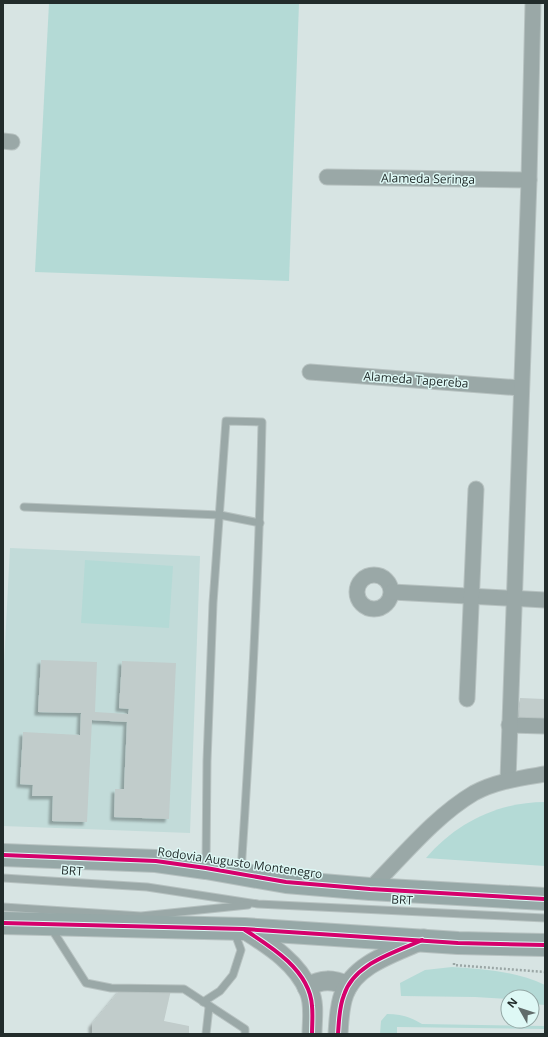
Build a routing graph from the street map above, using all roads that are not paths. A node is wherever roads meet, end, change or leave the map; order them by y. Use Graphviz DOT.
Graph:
graph roads {
  1 [pos="533,3"];
  2 [pos="538,89"];
  3 [pos="327,177"];
  4 [pos="529,180"];
  5 [pos="310,372"];
  6 [pos="521,388"];
  7 [pos="476,489"];
  8 [pos="24,507"];
  9 [pos="220,516"];
  10 [pos="260,523"];
  11 [pos="392,592"];
  12 [pos="472,596"];
  13 [pos="514,598"];
  14 [pos="545,600"];
  15 [pos="467,699"];
  16 [pos="509,725"];
  17 [pos="545,726"];
  18 [pos="545,774"];
  19 [pos="508,780"];
  20 [pos="3,855"];
  21 [pos="206,868"];
  22 [pos="240,874"];
  23 [pos="3,878"];
  24 [pos="370,889"];
  25 [pos="545,899"];
  26 [pos="258,904"];
  27 [pos="3,907"];
  28 [pos="545,918"];
  29 [pos="3,922"];
  30 [pos="48,924"];
  31 [pos="238,929"];
  32 [pos="424,939"];
  33 [pos="545,945"];
  34 [pos="348,986"];
  35 [pos="307,987"];
  36 [pos="206,1004"];
  37 [pos="206,1034"];
  38 [pos="245,1034"];
  39 [pos="312,1034"];
  40 [pos="338,1034"];
  1 -- 2 [label="street"];
  2 -- 4 [label="street"];
  3 -- 4 [label="street, Alameda Seringa"];
  4 -- 6 [label="street"];
  5 -- 6 [label="street, Alameda Tapereba"];
  6 -- 13 [label="street"];
  7 -- 12 [label="street"];
  8 -- 9 [label="lane"];
  9 -- 10 [label="lane"];
  9 -- 10 [label="lane"];
  9 -- 21 [label="lane"];
  10 -- 22 [label="lane"];
  11 -- 12 [label="street"];
  12 -- 13 [label="street"];
  12 -- 15 [label="street"];
  13 -- 14 [label="street"];
  13 -- 16 [label="street"];
  16 -- 17 [label="street"];
  16 -- 19 [label="street"];
  18 -- 19 [label="street"];
  19 -- 24 [label="street"];
  20 -- 21 [label="main road, Rodovia Augusto Montenegro"];
  21 -- 22 [label="main road, Rodovia Augusto Montenegro"];
  22 -- 24 [label="main road, Rodovia Augusto Montenegro"];
  23 -- 26 [label="lane, BRT"];
  24 -- 25 [label="main road, Rodovia Augusto Montenegro"];
  26 -- 27 [label="lane, BRT"];
  26 -- 28 [label="lane, BRT"];
  29 -- 30 [label="main road"];
  30 -- 31 [label="main road"];
  30 -- 36 [label="lane"];
  31 -- 32 [label="main road"];
  31 -- 35 [label="street"];
  31 -- 36 [label="lane"];
  32 -- 33 [label="main road"];
  32 -- 34 [label="street"];
  34 -- 35 [label="street"];
  34 -- 40 [label="street"];
  35 -- 39 [label="street"];
  36 -- 37 [label="lane"];
  36 -- 38 [label="lane"];
}
